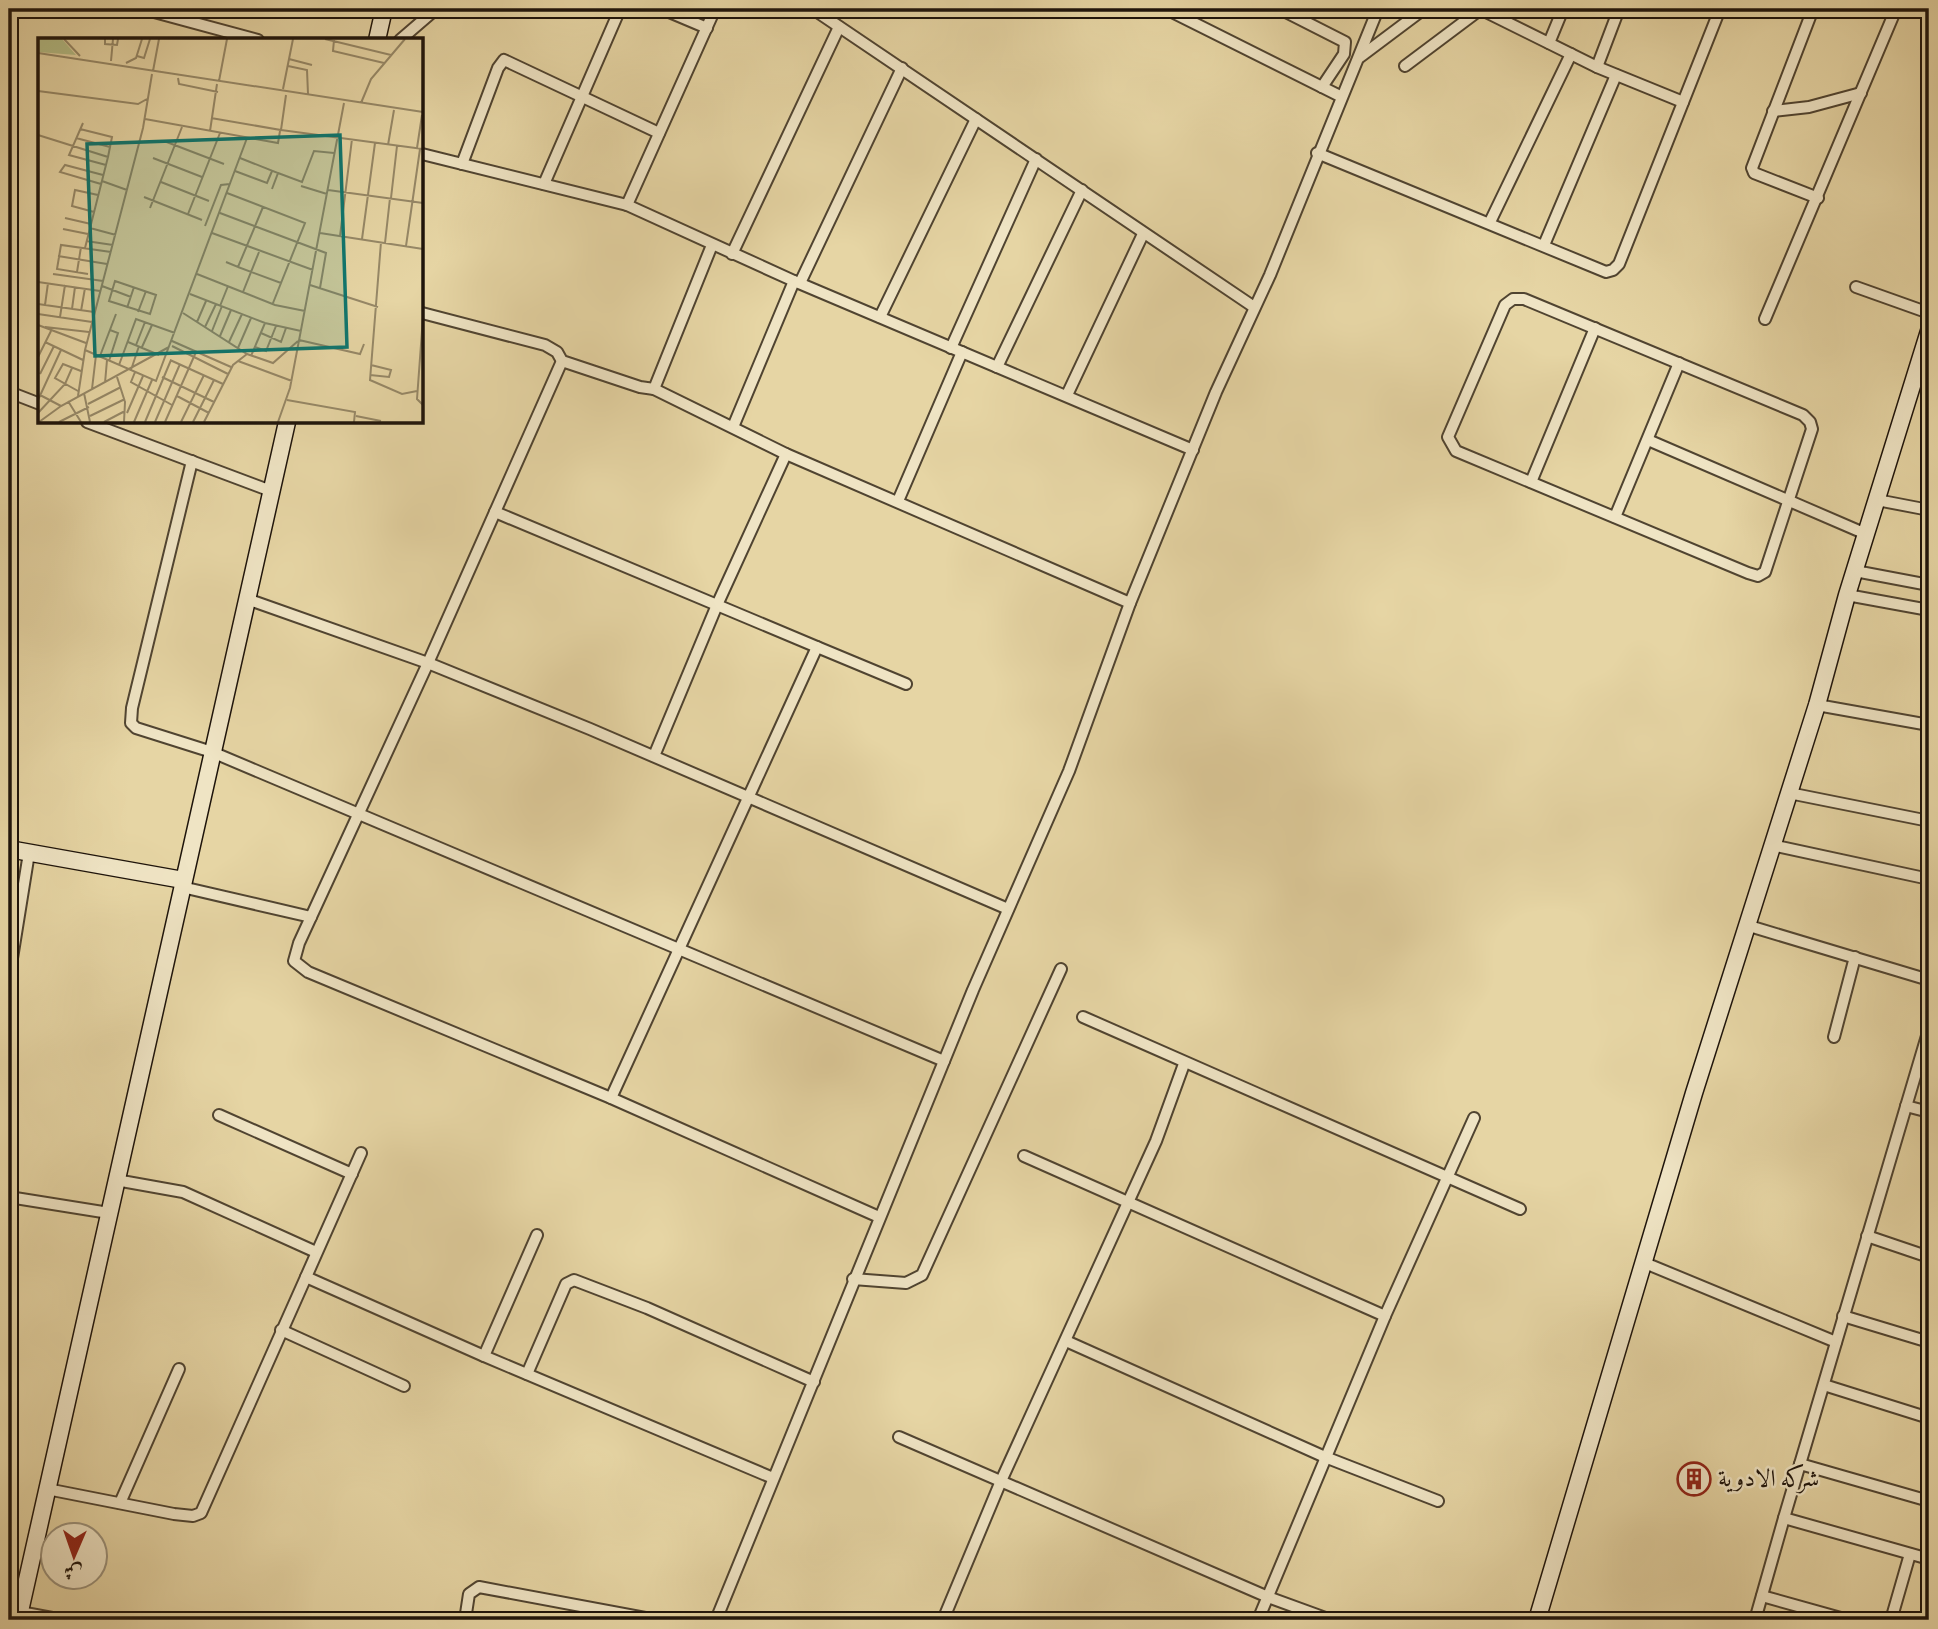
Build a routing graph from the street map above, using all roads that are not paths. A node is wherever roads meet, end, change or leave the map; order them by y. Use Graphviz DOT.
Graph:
graph roads {
  1 [pos="143,9"];
  2 [pos="384,9"];
  3 [pos="436,9"];
  4 [pos="620,9"];
  5 [pos="662,9"];
  6 [pos="715,9"];
  7 [pos="813,9"];
  8 [pos="1166,9"];
  9 [pos="1280,9"];
  10 [pos="1378,9"];
  11 [pos="1424,9"];
  12 [pos="1480,9"];
  13 [pos="1563,9"];
  14 [pos="1619,9"];
  15 [pos="1720,9"];
  16 [pos="1813,9"];
  17 [pos="1896,9"];
  18 [pos="839,27"];
  19 [pos="706,28"];
  20 [pos="251,38"];
  21 [pos="377,38"];
  22 [pos="402,38"];
  23 [pos="1549,43"];
  24 [pos="1570,54"];
  25 [pos="1360,57"];
  26 [pos="1405,66"];
  27 [pos="1597,67"];
  28 [pos="902,68"];
  29 [pos="1616,75"];
  30 [pos="1322,87"];
  31 [pos="1861,93"];
  32 [pos="1340,96"];
  33 [pos="583,97"];
  34 [pos="1683,102"];
  35 [pos="1773,111"];
  36 [pos="976,119"];
  37 [pos="659,133"];
  38 [pos="1318,153"];
  39 [pos="424,154"];
  40 [pos="1036,159"];
  41 [pos="462,164"];
  42 [pos="544,184"];
  43 [pos="1082,190"];
  44 [pos="1818,198"];
  45 [pos="626,205"];
  46 [pos="1490,222"];
  47 [pos="1143,234"];
  48 [pos="712,245"];
  49 [pos="1544,246"];
  50 [pos="732,254"];
  51 [pos="797,282"];
  52 [pos="1856,287"];
  53 [pos="1254,307"];
  54 [pos="1929,313"];
  55 [pos="424,314"];
  56 [pos="880,317"];
  57 [pos="1765,319"];
  58 [pos="1595,328"];
  59 [pos="1929,333"];
  60 [pos="956,350"];
  61 [pos="562,361"];
  62 [pos="1679,363"];
  63 [pos="997,367"];
  64 [pos="654,389"];
  65 [pos="9,392"];
  66 [pos="1068,395"];
  67 [pos="38,403"];
  68 [pos="92,424"];
  69 [pos="287,424"];
  70 [pos="733,427"];
  71 [pos="1648,440"];
  72 [pos="1193,450"];
  73 [pos="786,454"];
  74 [pos="192,461"];
  75 [pos="1531,482"];
  76 [pos="271,491"];
  77 [pos="1877,500"];
  78 [pos="898,501"];
  79 [pos="1788,501"];
  80 [pos="1929,510"];
  81 [pos="495,512"];
  82 [pos="1615,517"];
  83 [pos="1866,534"];
  84 [pos="1854,571"];
  85 [pos="1929,585"];
  86 [pos="1847,595"];
  87 [pos="247,599"];
  88 [pos="1130,603"];
  89 [pos="717,605"];
  90 [pos="1929,610"];
  91 [pos="817,647"];
  92 [pos="428,663"];
  93 [pos="906,684"];
  94 [pos="1817,705"];
  95 [pos="1929,725"];
  96 [pos="212,752"];
  97 [pos="654,756"];
  98 [pos="1788,793"];
  99 [pos="749,798"];
  100 [pos="357,815"];
  101 [pos="1929,821"];
  102 [pos="1772,845"];
  103 [pos="9,849"];
  104 [pos="29,853"];
  105 [pos="1929,879"];
  106 [pos="183,883"];
  107 [pos="1008,909"];
  108 [pos="311,917"];
  109 [pos="1746,925"];
  110 [pos="681,948"];
  111 [pos="1855,957"];
  112 [pos="1061,969"];
  113 [pos="9,977"];
  114 [pos="1929,980"];
  115 [pos="1083,1017"];
  116 [pos="1929,1029"];
  117 [pos="1834,1037"];
  118 [pos="944,1061"];
  119 [pos="1184,1064"];
  120 [pos="611,1098"];
  121 [pos="1906,1106"];
  122 [pos="1929,1112"];
  123 [pos="219,1115"];
  124 [pos="1474,1118"];
  125 [pos="361,1153"];
  126 [pos="1024,1156"];
  127 [pos="352,1174"];
  128 [pos="1447,1177"];
  129 [pos="116,1180"];
  130 [pos="9,1197"];
  131 [pos="1127,1203"];
  132 [pos="1520,1209"];
  133 [pos="109,1213"];
  134 [pos="879,1217"];
  135 [pos="537,1235"];
  136 [pos="1867,1236"];
  137 [pos="316,1252"];
  138 [pos="1929,1257"];
  139 [pos="1645,1263"];
  140 [pos="306,1277"];
  141 [pos="853,1279"];
  142 [pos="1385,1316"];
  143 [pos="1843,1316"];
  144 [pos="281,1330"];
  145 [pos="1066,1341"];
  146 [pos="1836,1342"];
  147 [pos="1929,1342"];
  148 [pos="484,1356"];
  149 [pos="179,1369"];
  150 [pos="527,1374"];
  151 [pos="814,1382"];
  152 [pos="404,1385"];
  153 [pos="1824,1385"];
  154 [pos="1929,1418"];
  155 [pos="899,1437"];
  156 [pos="1325,1457"];
  157 [pos="1800,1464"];
  158 [pos="773,1478"];
  159 [pos="1001,1481"];
  160 [pos="47,1489"];
  161 [pos="1438,1501"];
  162 [pos="1929,1501"];
  163 [pos="120,1503"];
  164 [pos="1784,1518"];
  165 [pos="1910,1553"];
  166 [pos="1929,1559"];
  167 [pos="1268,1597"];
  168 [pos="1762,1597"];
  169 [pos="16,1614"];
  170 [pos="63,1620"];
  171 [pos="465,1620"];
  172 [pos="656,1620"];
  173 [pos="716,1620"];
  174 [pos="943,1620"];
  175 [pos="1258,1620"];
  176 [pos="1331,1620"];
  177 [pos="1537,1620"];
  178 [pos="1755,1620"];
  179 [pos="1848,1620"];
  180 [pos="1891,1620"];
  1 -- 20 [label="street"];
  2 -- 21 [label="street"];
  3 -- 22 [label="street"];
  4 -- 33 [label="street"];
  5 -- 19 [label="street"];
  6 -- 19 [label="street"];
  7 -- 18 [label="street"];
  8 -- 30 [label="street"];
  9 -- 30 [label="street"];
  10 -- 25 [label="street"];
  11 -- 25 [label="street"];
  12 -- 23 [label="street"];
  12 -- 26 [label="street"];
  13 -- 23 [label="street"];
  14 -- 27 [label="street"];
  15 -- 34 [label="street"];
  16 -- 35 [label="street"];
  17 -- 31 [label="street"];
  18 -- 28 [label="street"];
  18 -- 50 [label="street"];
  19 -- 37 [label="street"];
  23 -- 24 [label="street"];
  24 -- 27 [label="street"];
  24 -- 46 [label="street"];
  25 -- 32 [label="street"];
  27 -- 29 [label="street"];
  28 -- 36 [label="street"];
  28 -- 51 [label="street"];
  29 -- 34 [label="street"];
  29 -- 49 [label="street"];
  30 -- 32 [label="street"];
  31 -- 35 [label="street"];
  31 -- 44 [label="street"];
  32 -- 38 [label="street"];
  33 -- 37 [label="street"];
  33 -- 41 [label="street"];
  33 -- 42 [label="street"];
  34 -- 49 [label="street"];
  35 -- 44 [label="street"];
  36 -- 40 [label="street"];
  36 -- 56 [label="street"];
  37 -- 45 [label="street"];
  38 -- 46 [label="street"];
  38 -- 53 [label="street"];
  39 -- 41 [label="street"];
  40 -- 43 [label="street"];
  40 -- 60 [label="street"];
  41 -- 42 [label="street"];
  42 -- 45 [label="street"];
  43 -- 47 [label="street"];
  43 -- 63 [label="street"];
  44 -- 57 [label="street"];
  45 -- 48 [label="street"];
  46 -- 49 [label="street"];
  47 -- 53 [label="street"];
  47 -- 66 [label="street"];
  48 -- 50 [label="street"];
  48 -- 64 [label="street"];
  50 -- 51 [label="street"];
  51 -- 56 [label="street"];
  51 -- 70 [label="street"];
  52 -- 54 [label="street"];
  53 -- 72 [label="street"];
  55 -- 61 [label="street"];
  56 -- 60 [label="street"];
  58 -- 62 [label="street"];
  58 -- 75 [label="street"];
  58 -- 75 [label="street"];
  59 -- 77 [label="street"];
  60 -- 63 [label="street"];
  60 -- 78 [label="street"];
  61 -- 64 [label="street"];
  61 -- 81 [label="street"];
  62 -- 71 [label="street"];
  62 -- 79 [label="street"];
  63 -- 66 [label="street"];
  64 -- 70 [label="street"];
  65 -- 67 [label="street"];
  66 -- 72 [label="street"];
  68 -- 74 [label="street"];
  69 -- 76 [label="street"];
  70 -- 73 [label="street"];
  71 -- 79 [label="street"];
  71 -- 82 [label="street"];
  72 -- 88 [label="street"];
  73 -- 78 [label="street"];
  73 -- 89 [label="street"];
  74 -- 76 [label="street"];
  74 -- 96 [label="street"];
  75 -- 82 [label="street"];
  76 -- 87 [label="street"];
  77 -- 80 [label="street"];
  77 -- 83 [label="street"];
  78 -- 88 [label="street"];
  79 -- 82 [label="street"];
  79 -- 83 [label="street"];
  81 -- 89 [label="street"];
  81 -- 92 [label="street"];
  83 -- 84 [label="street"];
  84 -- 85 [label="street"];
  84 -- 86 [label="street"];
  86 -- 90 [label="street"];
  86 -- 94 [label="street"];
  87 -- 92 [label="street"];
  87 -- 96 [label="street"];
  88 -- 107 [label="street"];
  89 -- 91 [label="street"];
  89 -- 97 [label="street"];
  91 -- 93 [label="street"];
  91 -- 99 [label="street"];
  92 -- 97 [label="street"];
  92 -- 100 [label="street"];
  94 -- 95 [label="street"];
  94 -- 98 [label="street"];
  96 -- 100 [label="street"];
  96 -- 106 [label="street"];
  97 -- 99 [label="street"];
  98 -- 101 [label="street"];
  98 -- 102 [label="street"];
  99 -- 107 [label="street"];
  99 -- 110 [label="street"];
  100 -- 108 [label="street"];
  100 -- 110 [label="street"];
  102 -- 105 [label="street"];
  102 -- 109 [label="street"];
  103 -- 104 [label="street"];
  104 -- 106 [label="street"];
  104 -- 113 [label="street"];
  106 -- 108 [label="street"];
  106 -- 129 [label="street"];
  107 -- 118 [label="street"];
  108 -- 120 [label="street"];
  109 -- 111 [label="street"];
  109 -- 139 [label="street"];
  110 -- 118 [label="street"];
  110 -- 120 [label="street"];
  111 -- 114 [label="street"];
  111 -- 117 [label="street"];
  112 -- 141 [label="street"];
  115 -- 119 [label="street"];
  116 -- 121 [label="street"];
  118 -- 134 [label="street"];
  119 -- 128 [label="street"];
  119 -- 131 [label="street"];
  120 -- 134 [label="street"];
  121 -- 122 [label="street"];
  121 -- 136 [label="street"];
  123 -- 127 [label="street"];
  124 -- 128 [label="street"];
  125 -- 127 [label="street"];
  126 -- 131 [label="street"];
  127 -- 137 [label="street"];
  128 -- 132 [label="street"];
  128 -- 142 [label="street"];
  129 -- 133 [label="street"];
  129 -- 137 [label="street"];
  130 -- 133 [label="street"];
  131 -- 142 [label="street"];
  131 -- 145 [label="street"];
  133 -- 160 [label="street"];
  134 -- 141 [label="street"];
  135 -- 148 [label="street"];
  136 -- 138 [label="street"];
  136 -- 143 [label="street"];
  137 -- 140 [label="street"];
  139 -- 146 [label="street"];
  139 -- 177 [label="street"];
  140 -- 144 [label="street"];
  140 -- 148 [label="street"];
  141 -- 151 [label="street"];
  142 -- 156 [label="street"];
  143 -- 146 [label="street"];
  143 -- 147 [label="street"];
  144 -- 152 [label="street"];
  144 -- 163 [label="street"];
  145 -- 156 [label="street"];
  145 -- 159 [label="street"];
  146 -- 153 [label="street"];
  148 -- 150 [label="street"];
  149 -- 163 [label="street"];
  150 -- 151 [label="street"];
  150 -- 158 [label="street"];
  151 -- 158 [label="street"];
  153 -- 154 [label="street"];
  153 -- 157 [label="street"];
  155 -- 159 [label="street"];
  156 -- 161 [label="street"];
  156 -- 167 [label="street"];
  157 -- 162 [label="street"];
  157 -- 164 [label="street"];
  158 -- 173 [label="street"];
  159 -- 167 [label="street"];
  159 -- 174 [label="street"];
  160 -- 163 [label="street"];
  160 -- 169 [label="street"];
  164 -- 165 [label="street"];
  164 -- 168 [label="street"];
  165 -- 166 [label="street"];
  165 -- 180 [label="street"];
  167 -- 175 [label="street"];
  167 -- 176 [label="street"];
  168 -- 178 [label="street"];
  168 -- 179 [label="street"];
  169 -- 170 [label="street"];
  171 -- 172 [label="street"];
}
